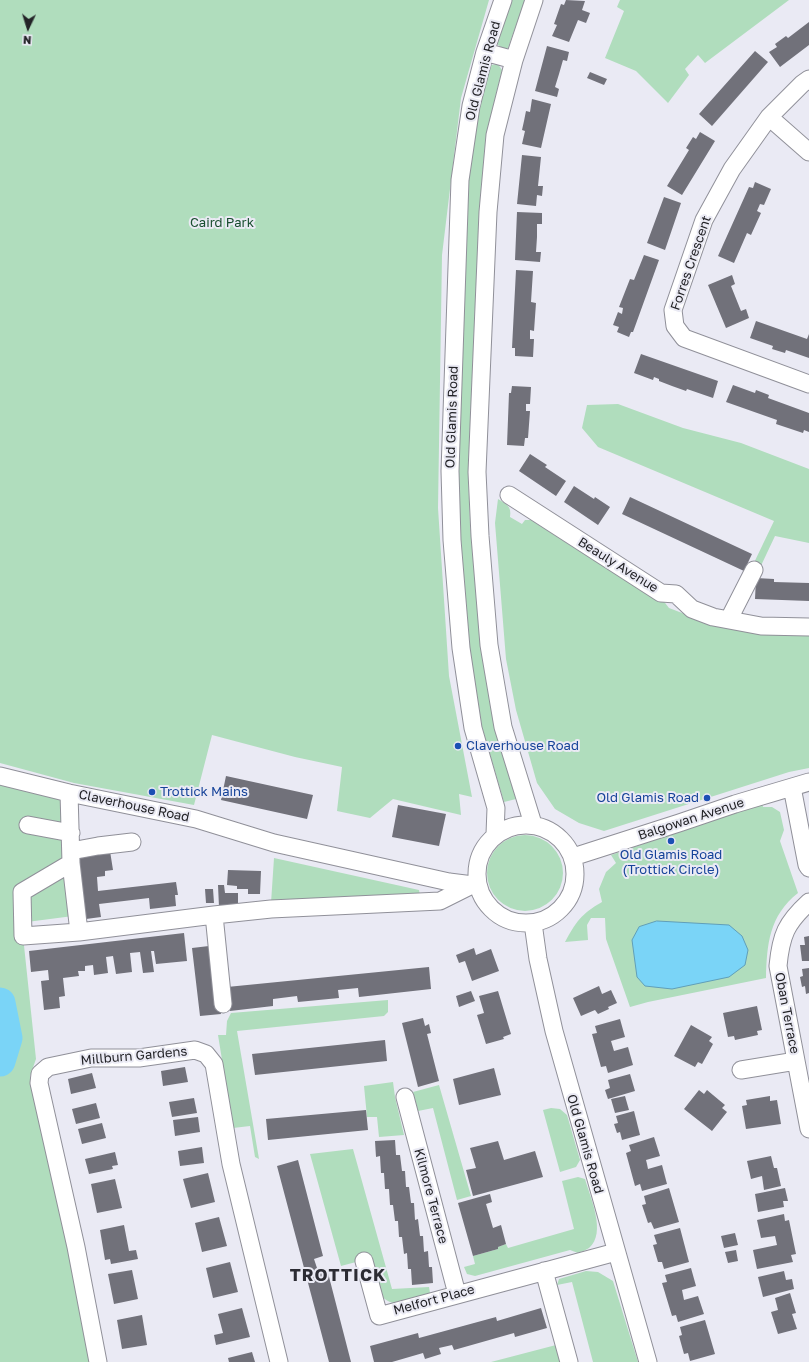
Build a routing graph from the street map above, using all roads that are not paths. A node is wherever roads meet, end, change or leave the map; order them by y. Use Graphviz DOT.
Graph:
graph roads {
  1 [pos="503,0"];
  2 [pos="534,0"];
  3 [pos="485,52"];
  4 [pos="514,60"];
  5 [pos="809,78"];
  6 [pos="769,117"];
  7 [pos="809,152"];
  8 [pos="809,384"];
  9 [pos="509,495"];
  10 [pos="754,570"];
  11 [pos="729,619"];
  12 [pos="809,627"];
  13 [pos="0,776"];
  14 [pos="809,782"];
  15 [pos="792,787"];
  16 [pos="69,793"];
  17 [pos="533,824"];
  18 [pos="28,825"];
  19 [pos="71,833"];
  20 [pos="496,834"];
  21 [pos="132,842"];
  22 [pos="71,857"];
  23 [pos="573,857"];
  24 [pos="809,868"];
  25 [pos="475,885"];
  26 [pos="809,902"];
  27 [pos="214,914"];
  28 [pos="533,923"];
  29 [pos="79,932"];
  30 [pos="223,1004"];
  31 [pos="796,1061"];
  32 [pos="741,1070"];
  33 [pos="405,1097"];
  34 [pos="809,1129"];
  35 [pos="616,1252"];
  36 [pos="364,1261"];
  37 [pos="544,1271"];
  38 [pos="457,1294"];
  39 [pos="98,1362"];
  40 [pos="279,1362"];
  41 [pos="569,1362"];
  42 [pos="648,1362"];
  1 -- 3 [label="street, Old Glamis Road"];
  2 -- 4 [label="street, Old Glamis Road"];
  3 -- 4 [label="street"];
  3 -- 20 [label="street, Old Glamis Road"];
  4 -- 17 [label="street, Old Glamis Road"];
  5 -- 6 [label="street, Forres Crescent"];
  6 -- 7 [label="street"];
  6 -- 8 [label="street, Forres Crescent"];
  9 -- 11 [label="street, Beauly Avenue"];
  10 -- 11 [label="street"];
  11 -- 12 [label="street, Beauly Avenue"];
  13 -- 16 [label="street, Claverhouse Road"];
  14 -- 15 [label="street, Balgowan Avenue"];
  15 -- 23 [label="street, Balgowan Avenue"];
  15 -- 24 [label="street"];
  16 -- 19 [label="street"];
  16 -- 25 [label="street, Claverhouse Road"];
  17 -- 20 [label="street"];
  17 -- 23 [label="street"];
  18 -- 19 [label="street"];
  19 -- 22 [label="street"];
  20 -- 25 [label="street"];
  21 -- 22 [label="street"];
  22 -- 29 [label="street"];
  22 -- 29 [label="street"];
  23 -- 28 [label="street"];
  25 -- 27 [label="street"];
  25 -- 28 [label="street"];
  26 -- 31 [label="street, Oban Terrace"];
  27 -- 29 [label="street"];
  27 -- 30 [label="street"];
  28 -- 35 [label="street, Old Glamis Road"];
  31 -- 32 [label="street, Oban Terrace"];
  31 -- 34 [label="street, Oban Terrace"];
  33 -- 38 [label="street, Kilmore Terrace"];
  35 -- 37 [label="street, Melfort Place"];
  35 -- 42 [label="street, Old Glamis Road"];
  36 -- 38 [label="street, Melfort Place"];
  37 -- 38 [label="street, Melfort Place"];
  37 -- 41 [label="street"];
  39 -- 40 [label="street, Millburn Gardens"];
}
